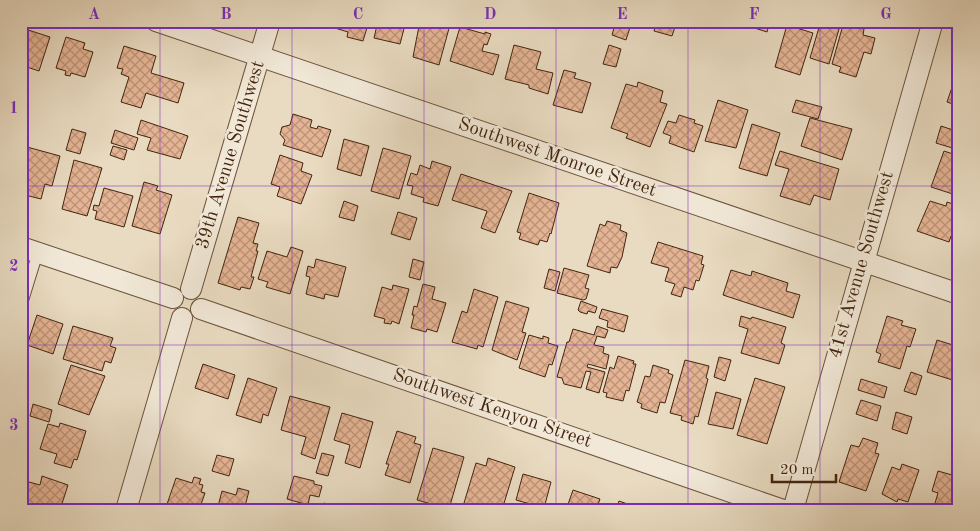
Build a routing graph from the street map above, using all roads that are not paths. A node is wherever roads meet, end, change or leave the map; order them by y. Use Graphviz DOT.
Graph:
graph roads {
  1 [pos="156,21"];
  2 [pos="270,21"];
  3 [pos="934,21"];
  4 [pos="260,57"];
  5 [pos="30,250"];
  6 [pos="863,261"];
  7 [pos="191,289"];
  8 [pos="959,294"];
  9 [pos="173,298"];
  10 [pos="21,307"];
  11 [pos="201,309"];
  12 [pos="182,318"];
  13 [pos="126,510"];
  14 [pos="783,510"];
  15 [pos="793,510"];
  1 -- 4 [label="street, Southwest Monroe Street"];
  2 -- 4 [label="street, 39th Avenue Southwest"];
  3 -- 6 [label="street, 41st Avenue Southwest"];
  4 -- 6 [label="street, Southwest Monroe Street"];
  4 -- 7 [label="street, 39th Avenue Southwest"];
  5 -- 9 [label="street"];
  5 -- 10 [label="lane"];
  6 -- 8 [label="street, Southwest Monroe Street"];
  6 -- 15 [label="street, 41st Avenue Southwest"];
  7 -- 9 [label="street"];
  7 -- 11 [label="street"];
  9 -- 12 [label="street"];
  11 -- 12 [label="street"];
  11 -- 14 [label="street, Southwest Kenyon Street"];
  12 -- 13 [label="street"];
}
